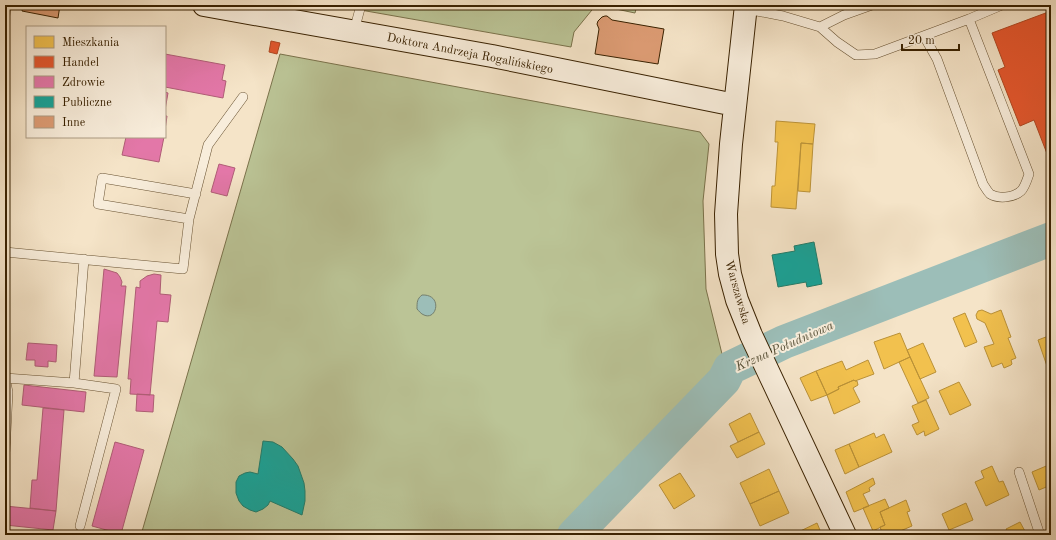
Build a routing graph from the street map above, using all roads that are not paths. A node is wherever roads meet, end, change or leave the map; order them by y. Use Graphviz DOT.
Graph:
graph roads {
  1 [pos="6,5"];
  2 [pos="204,5"];
  3 [pos="361,5"];
  4 [pos="872,5"];
  5 [pos="1002,5"];
  6 [pos="746,7"];
  7 [pos="236,8"];
  8 [pos="5,16"];
  9 [pos="969,19"];
  10 [pos="820,27"];
  11 [pos="354,31"];
  12 [pos="924,36"];
  13 [pos="243,97"];
  14 [pos="735,105"];
  15 [pos="196,194"];
  16 [pos="189,219"];
  17 [pos="5,252"];
  18 [pos="84,259"];
  19 [pos="5,378"];
  20 [pos="74,383"];
  21 [pos="5,453"];
  22 [pos="1019,472"];
  23 [pos="80,526"];
  24 [pos="845,535"];
  25 [pos="1040,535"];
  1 -- 8 [label="lane"];
  2 -- 7 [label="main road, Doktora Andrzeja Rogalińskiego"];
  3 -- 11 [label="lane"];
  4 -- 10 [label="lane"];
  5 -- 9 [label="lane"];
  6 -- 10 [label="lane"];
  6 -- 14 [label="main road, Warszawska"];
  7 -- 11 [label="main road, Doktora Andrzeja Rogalińskiego"];
  9 -- 12 [label="lane"];
  9 -- 12 [label="lane"];
  10 -- 12 [label="lane"];
  11 -- 14 [label="main road, Doktora Andrzeja Rogalińskiego"];
  13 -- 15 [label="lane"];
  14 -- 24 [label="main road, Warszawska"];
  15 -- 16 [label="lane"];
  15 -- 16 [label="lane"];
  16 -- 18 [label="lane"];
  17 -- 18 [label="lane"];
  18 -- 20 [label="lane"];
  19 -- 20 [label="lane"];
  19 -- 21 [label="lane"];
  20 -- 23 [label="lane"];
  22 -- 25 [label="lane"];
}
